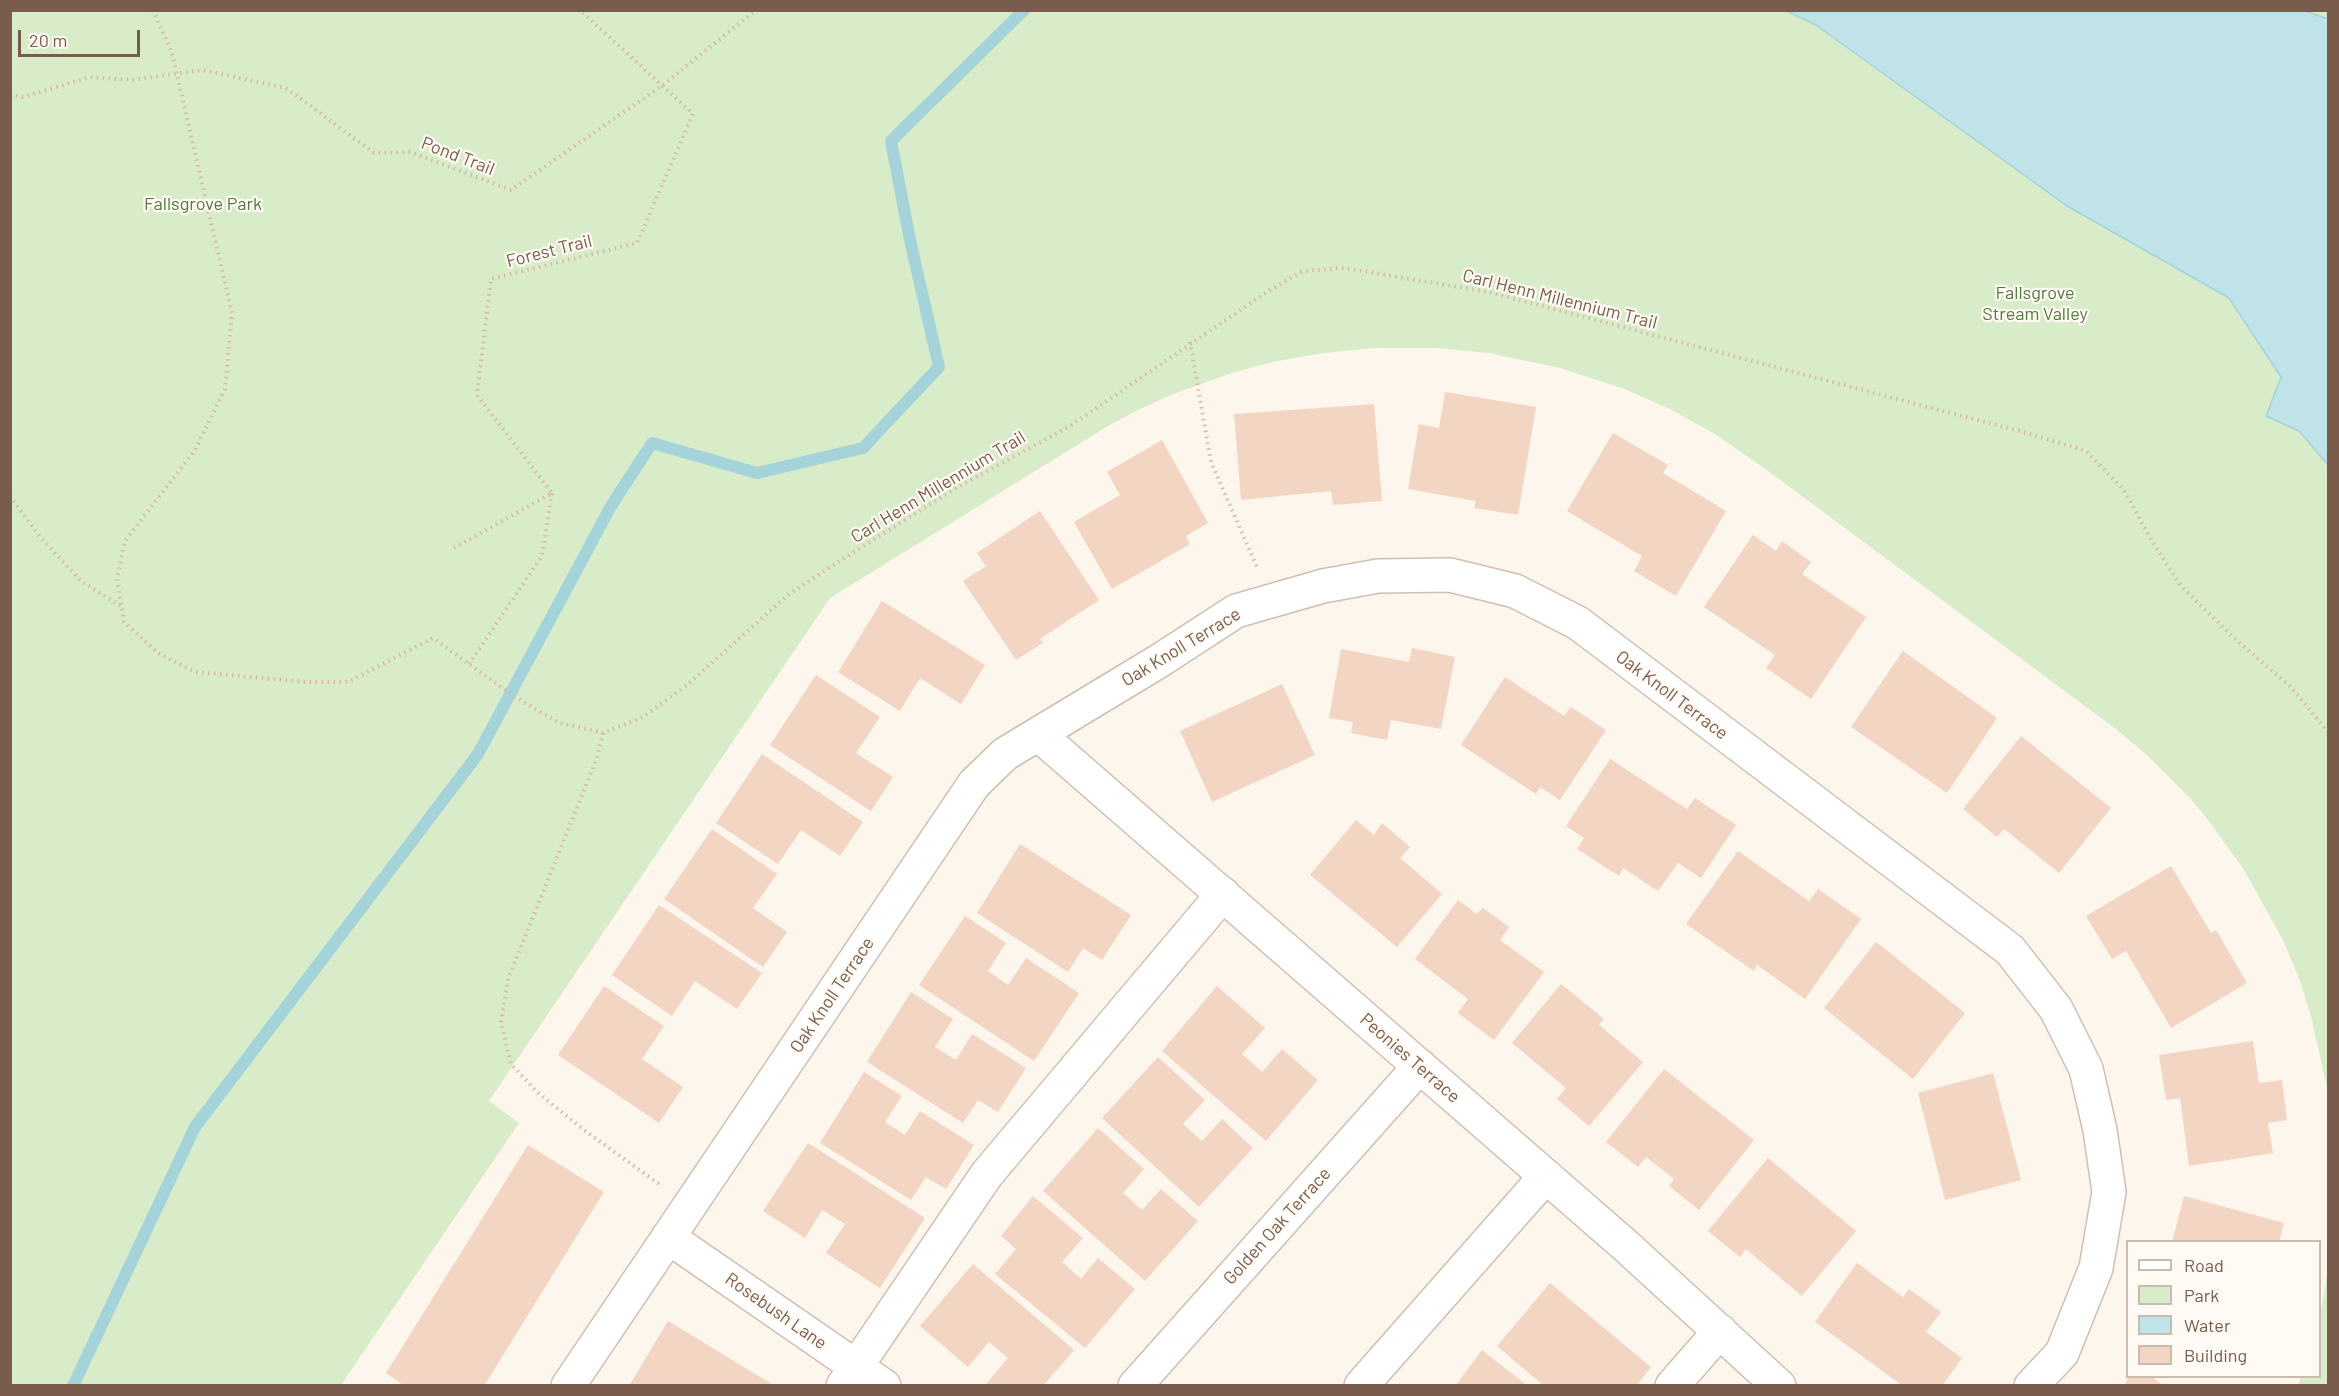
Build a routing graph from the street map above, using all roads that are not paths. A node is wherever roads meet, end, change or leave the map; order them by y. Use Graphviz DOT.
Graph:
graph roads {
  1 [pos="1038,734"];
  2 [pos="1223,894"];
  3 [pos="1420,1066"];
  4 [pos="1546,1176"];
  5 [pos="668,1237"];
  6 [pos="1720,1332"];
  7 [pos="850,1376"];
  8 [pos="568,1386"];
  9 [pos="884,1386"];
  10 [pos="1135,1386"];
  11 [pos="1361,1386"];
  12 [pos="1672,1386"];
  13 [pos="1779,1386"];
  14 [pos="2031,1386"];
  1 -- 2 [label="street, Peonies Terrace"];
  1 -- 5 [label="street, Oak Knoll Terrace"];
  1 -- 14 [label="street, Oak Knoll Terrace"];
  2 -- 3 [label="street, Peonies Terrace"];
  2 -- 7 [label="street"];
  3 -- 4 [label="street, Peonies Terrace"];
  3 -- 10 [label="street, Golden Oak Terrace"];
  4 -- 6 [label="street, Peonies Terrace"];
  4 -- 11 [label="street"];
  5 -- 7 [label="street, Rosebush Lane"];
  5 -- 8 [label="street, Oak Knoll Terrace"];
  6 -- 12 [label="street"];
  6 -- 13 [label="street, Peonies Terrace"];
  7 -- 9 [label="street, Rosebush Lane"];
}
